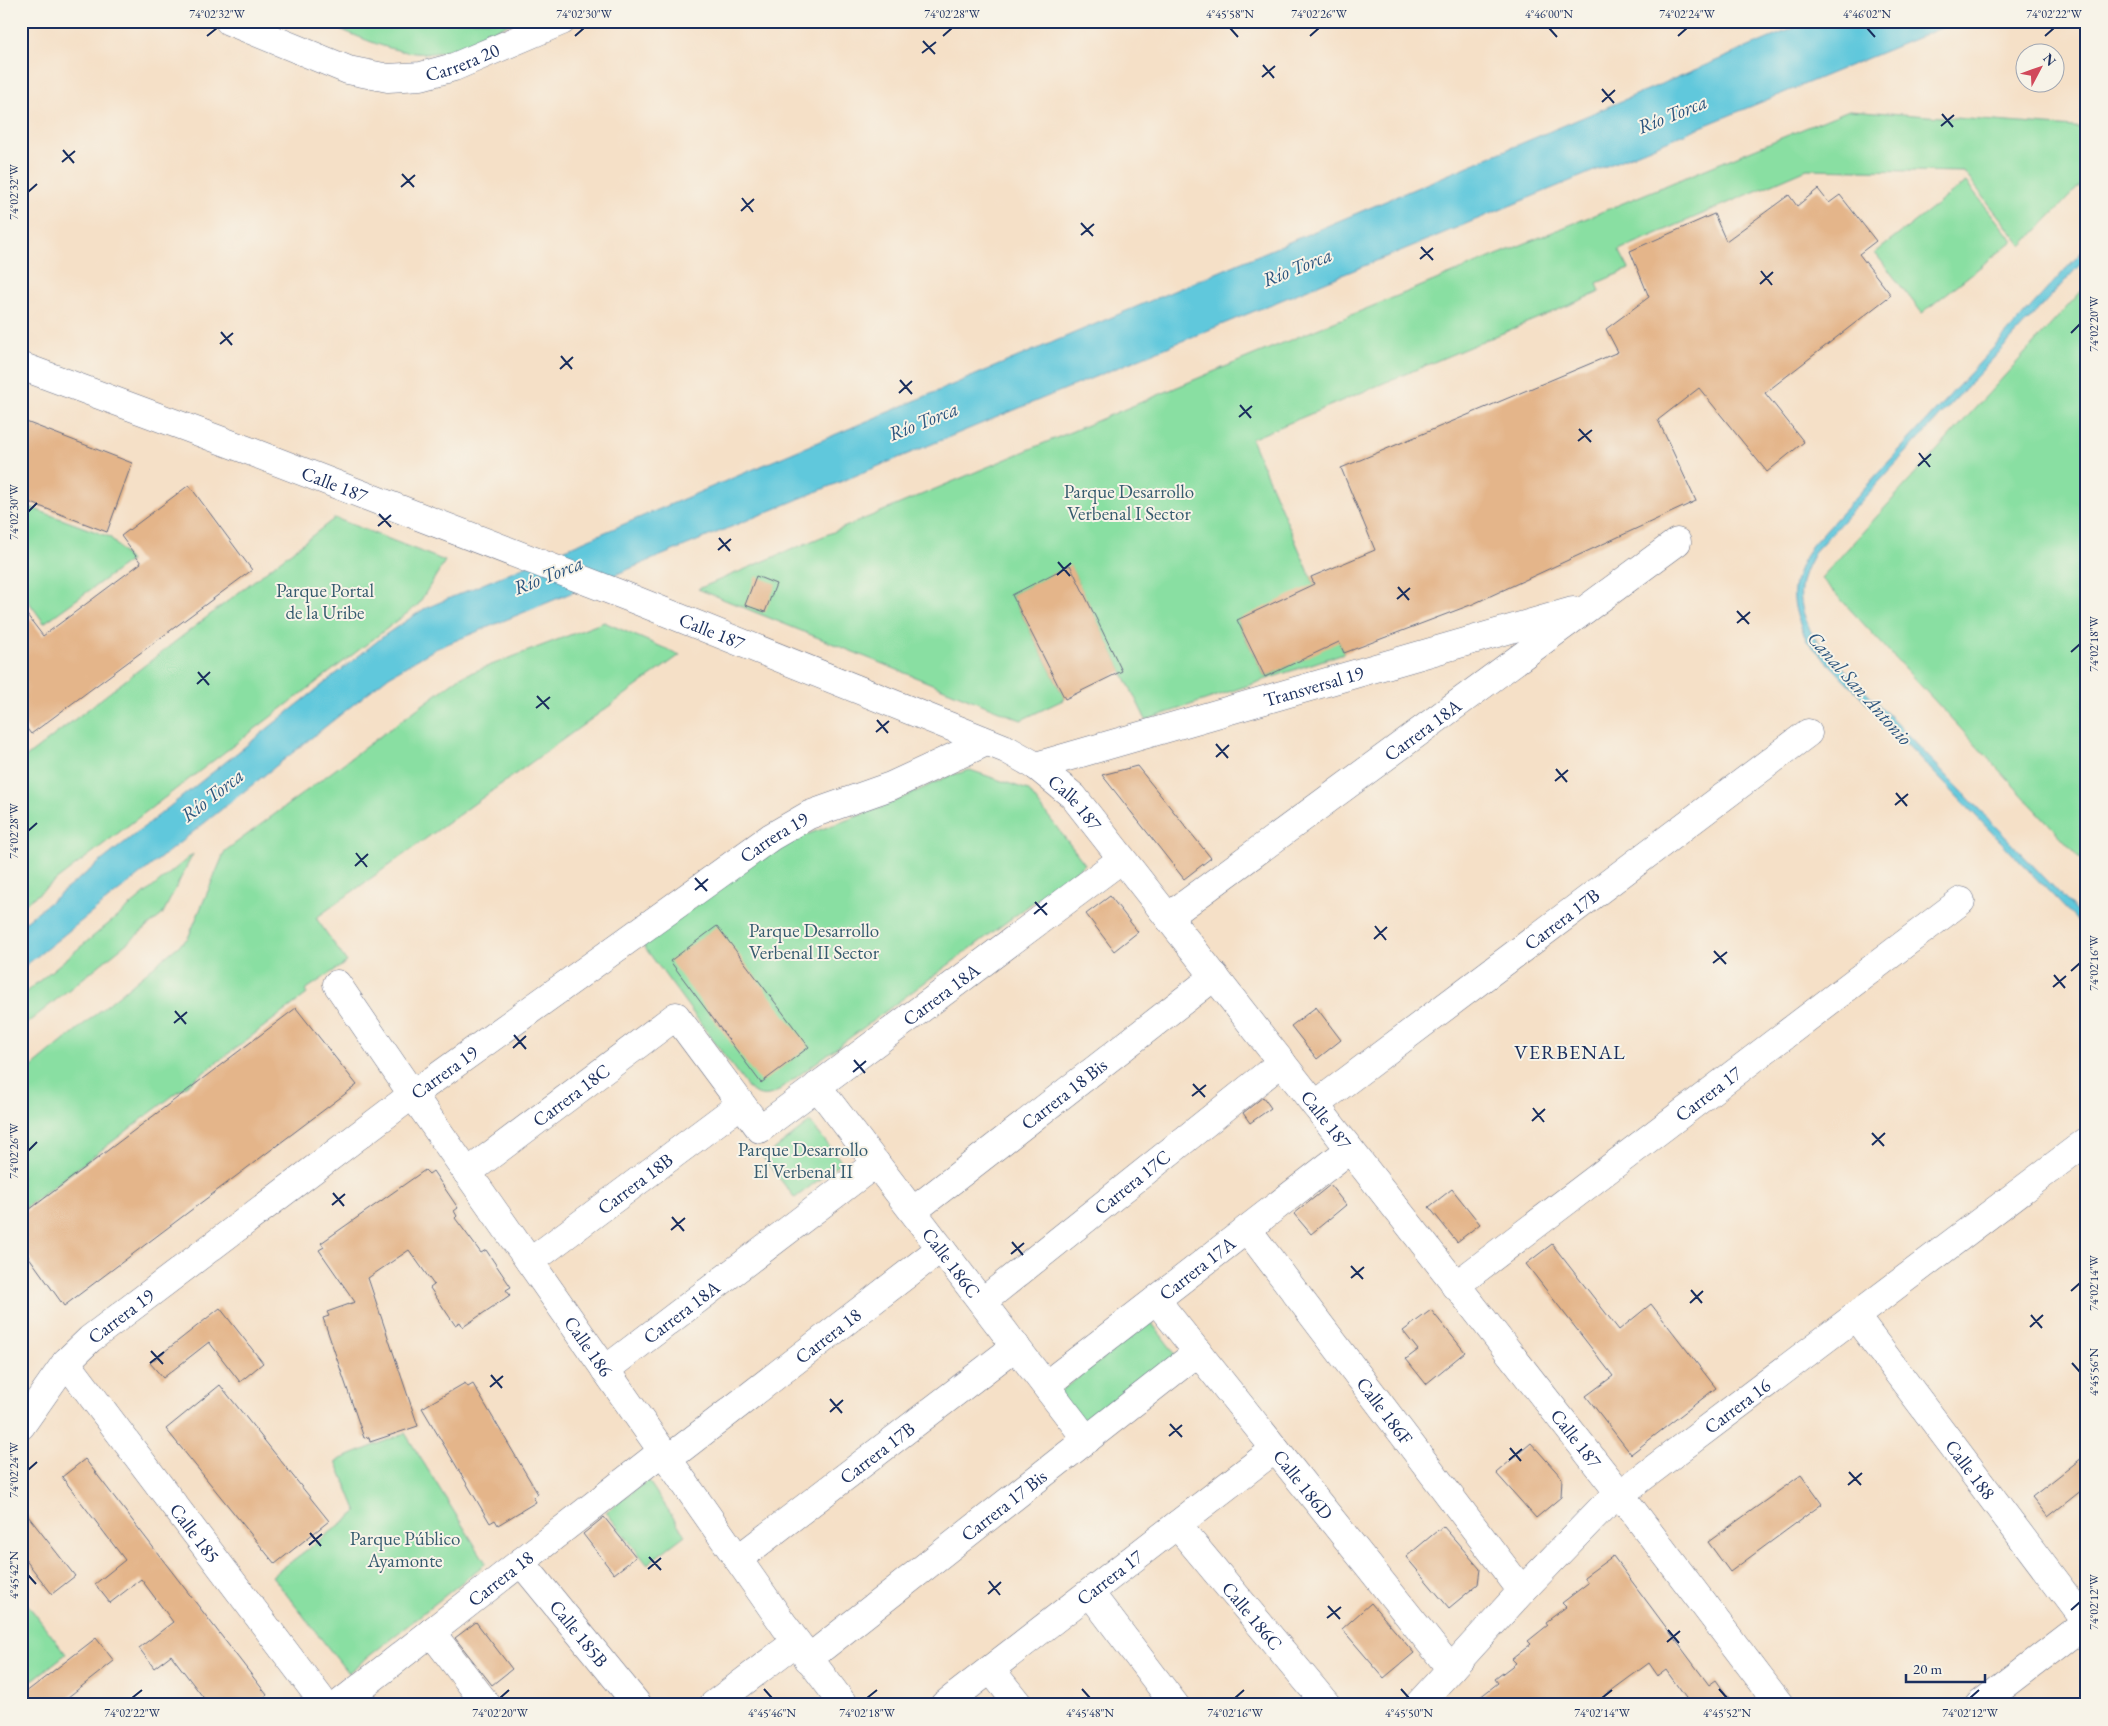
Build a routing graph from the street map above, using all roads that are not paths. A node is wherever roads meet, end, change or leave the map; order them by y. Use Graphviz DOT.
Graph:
graph roads {
  1 [pos="562,21"];
  2 [pos="241,34"];
  3 [pos="21,366"];
  4 [pos="1677,542"];
  5 [pos="1591,606"];
  6 [pos="919,715"];
  7 [pos="1808,733"];
  8 [pos="986,742"];
  9 [pos="1036,766"];
  10 [pos="911,777"];
  11 [pos="1122,859"];
  12 [pos="1961,901"];
  13 [pos="1168,916"];
  14 [pos="1215,976"];
  15 [pos="337,984"];
  16 [pos="1282,1062"];
  17 [pos="817,1086"];
  18 [pos="412,1095"];
  19 [pos="741,1104"];
  20 [pos="1314,1105"];
  21 [pos="2087,1141"];
  22 [pos="1349,1150"];
  23 [pos="876,1162"];
  24 [pos="467,1173"];
  25 [pos="913,1211"];
  26 [pos="1247,1229"];
  27 [pos="941,1248"];
  28 [pos="530,1262"];
  29 [pos="1455,1286"];
  30 [pos="1156,1300"];
  31 [pos="982,1302"];
  32 [pos="1855,1316"];
  33 [pos="1016,1346"];
  34 [pos="1198,1352"];
  35 [pos="66,1362"];
  36 [pos="605,1370"];
  37 [pos="1046,1385"];
  38 [pos="21,1426"];
  39 [pos="1086,1440"];
  40 [pos="1275,1449"];
  41 [pos="665,1455"];
  42 [pos="1620,1494"];
  43 [pos="1177,1525"];
  44 [pos="738,1559"];
  45 [pos="521,1562"];
  46 [pos="1522,1592"];
  47 [pos="1090,1593"];
  48 [pos="2086,1623"];
  49 [pos="431,1632"];
  50 [pos="802,1650"];
  51 [pos="1451,1669"];
  52 [pos="991,1670"];
  53 [pos="321,1705"];
  54 [pos="338,1705"];
  55 [pos="487,1705"];
  56 [pos="638,1705"];
  57 [pos="714,1705"];
  58 [pos="844,1705"];
  59 [pos="944,1705"];
  60 [pos="1019,1705"];
  61 [pos="1175,1705"];
  62 [pos="1327,1705"];
  63 [pos="1418,1705"];
  64 [pos="1780,1705"];
  65 [pos="1979,1705"];
  1 -- 2 [label="street, Carrera 20"];
  3 -- 6 [label="street, Calle 187"];
  4 -- 5 [label="street, Carrera 18A"];
  5 -- 9 [label="street, Transversal 19"];
  5 -- 13 [label="street, Carrera 18A"];
  6 -- 8 [label="street, Calle 187"];
  6 -- 10 [label="street, Carrera 19"];
  7 -- 20 [label="street, Carrera 17B"];
  8 -- 9 [label="street, Calle 187"];
  8 -- 10 [label="street, Carrera 19"];
  9 -- 11 [label="street, Calle 187"];
  10 -- 18 [label="street, Carrera 19"];
  11 -- 13 [label="street, Calle 187"];
  11 -- 17 [label="street, Carrera 18A"];
  12 -- 29 [label="street, Carrera 17"];
  13 -- 14 [label="street, Calle 187"];
  14 -- 16 [label="street, Calle 187"];
  14 -- 25 [label="street, Carrera 18 Bis"];
  15 -- 18 [label="street, Calle 186"];
  16 -- 20 [label="street, Calle 187"];
  16 -- 31 [label="street, Carrera 17C"];
  17 -- 19 [label="street, Carrera 18A"];
  17 -- 23 [label="street, Calle 186C"];
  18 -- 24 [label="street, Calle 186"];
  18 -- 35 [label="street, Carrera 19"];
  19 -- 24 [label="street, Carrera 18C"];
  19 -- 28 [label="street, Carrera 18B"];
  20 -- 22 [label="street, Calle 187"];
  21 -- 32 [label="street, Carrera 16"];
  22 -- 26 [label="street, Carrera 17A"];
  22 -- 29 [label="street, Calle 187"];
  23 -- 25 [label="street, Calle 186C"];
  23 -- 36 [label="street, Carrera 18A"];
  24 -- 28 [label="street, Calle 186"];
  25 -- 27 [label="street, Calle 186C"];
  26 -- 30 [label="street, Carrera 17A"];
  26 -- 46 [label="street, Calle 186F"];
  27 -- 31 [label="street, Calle 186C"];
  27 -- 41 [label="street, Carrera 18"];
  28 -- 36 [label="street, Calle 186"];
  29 -- 42 [label="street, Calle 187"];
  30 -- 34 [label="street, Calle 186D"];
  30 -- 37 [label="street, Carrera 17A"];
  31 -- 33 [label="street, Calle 186C"];
  32 -- 42 [label="street, Carrera 16"];
  32 -- 48 [label="street, Calle 188"];
  33 -- 37 [label="street, Calle 186C"];
  33 -- 44 [label="street, Carrera 17B"];
  34 -- 39 [label="street, Carrera 17 Bis"];
  34 -- 40 [label="street, Calle 186D"];
  35 -- 38 [label="street, Carrera 19"];
  35 -- 53 [label="street, Calle 185"];
  36 -- 41 [label="street, Calle 186"];
  37 -- 39 [label="street, Calle 186C"];
  39 -- 50 [label="street, Carrera 17 Bis"];
  40 -- 43 [label="street, Carrera 17"];
  40 -- 51 [label="street, Calle 186D"];
  41 -- 44 [label="street, Calle 186"];
  41 -- 45 [label="street, Carrera 18"];
  42 -- 46 [label="street, Carrera 16"];
  42 -- 64 [label="street, Calle 187"];
  43 -- 47 [label="street, Carrera 17"];
  43 -- 62 [label="street, Calle 186C"];
  44 -- 50 [label="street, Calle 186"];
  45 -- 49 [label="street, Carrera 18"];
  45 -- 56 [label="street, Calle 185B"];
  46 -- 51 [label="street, Carrera 16"];
  47 -- 52 [label="street, Carrera 17"];
  47 -- 61 [label="street"];
  48 -- 65 [label="street"];
  49 -- 54 [label="street, Carrera 18"];
  49 -- 55 [label="street"];
  50 -- 57 [label="street, Carrera 17 Bis"];
  50 -- 58 [label="street, Calle 186"];
  51 -- 63 [label="street, Carrera 16"];
  52 -- 59 [label="street, Carrera 17"];
  52 -- 60 [label="street"];
}
